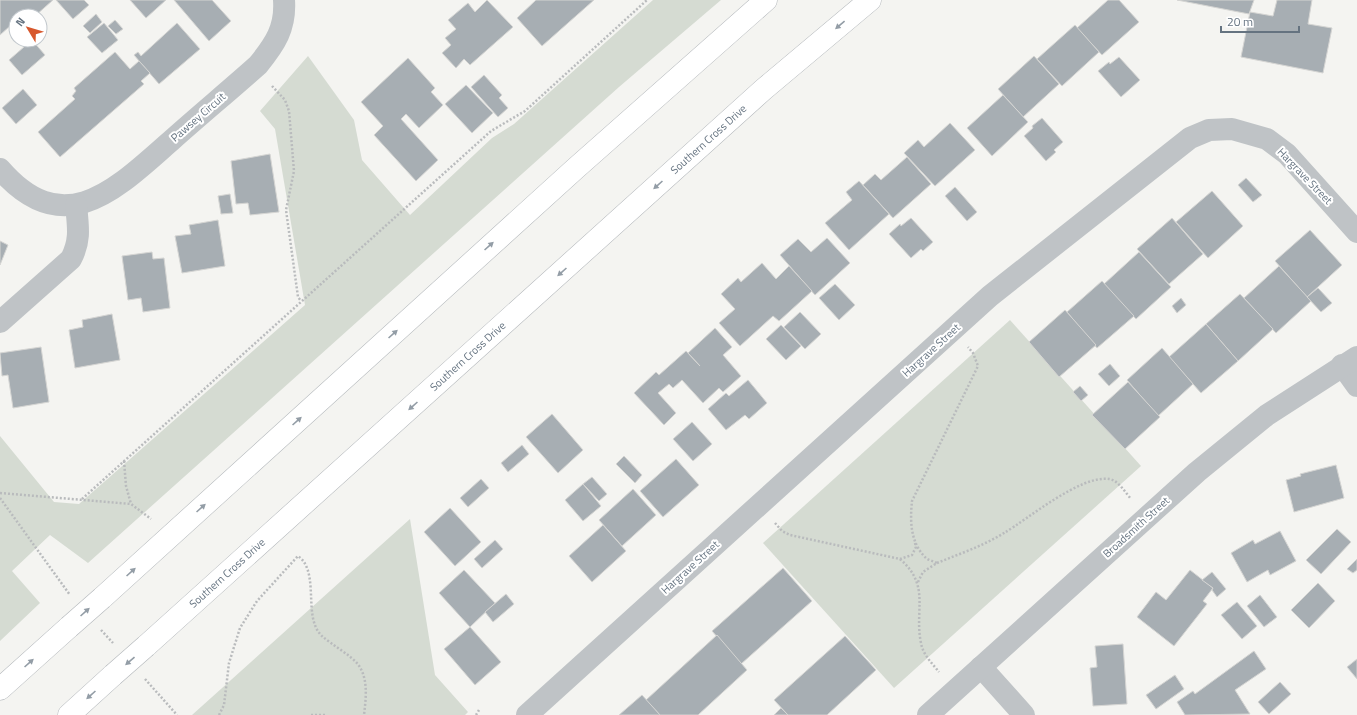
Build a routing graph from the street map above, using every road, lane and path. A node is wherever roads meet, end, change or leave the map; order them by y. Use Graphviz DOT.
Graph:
graph roads {
  1 [pos="284,0"];
  2 [pos="647,0"];
  3 [pos="766,0"];
  4 [pos="870,0"];
  5 [pos="254,68"];
  6 [pos="0,169"];
  7 [pos="76,204"];
  8 [pos="1357,232"];
  9 [pos="301,301"];
  10 [pos="0,322"];
  11 [pos="953,330"];
  12 [pos="1350,361"];
  13 [pos="1357,386"];
  14 [pos="124,461"];
  15 [pos="0,493"];
  16 [pos="0,498"];
  17 [pos="82,499"];
  18 [pos="131,504"];
  19 [pos="758,505"];
  20 [pos="1147,517"];
  21 [pos="152,519"];
  22 [pos="915,541"];
  23 [pos="900,559"];
  24 [pos="937,563"];
  25 [pos="918,582"];
  26 [pos="75,601"];
  27 [pos="96,624"];
  28 [pos="116,648"];
  29 [pos="981,667"];
  30 [pos="142,676"];
  31 [pos="0,689"];
  32 [pos="955,690"];
  33 [pos="479,710"];
  34 [pos="69,715"];
  35 [pos="177,715"];
  36 [pos="219,715"];
  37 [pos="312,715"];
  38 [pos="325,715"];
  39 [pos="364,715"];
  40 [pos="476,715"];
  41 [pos="527,715"];
  42 [pos="928,715"];
  43 [pos="1024,715"];
  1 -- 5 [label="street, Pawsey Circuit"];
  2 -- 9 [label="path"];
  31 -- 3 [label="main road, one-way, bridge"];
  4 -- 34 [label="main road, Southern Cross Drive, one-way, bridge"];
  5 -- 7 [label="street, Pawsey Circuit"];
  5 -- 9 [label="path"];
  6 -- 7 [label="street, Pawsey Circuit"];
  7 -- 10 [label="street"];
  8 -- 11 [label="street, Hargrave Street"];
  9 -- 14 [label="path"];
  11 -- 19 [label="street, Hargrave Street"];
  11 -- 22 [label="path"];
  12 -- 13 [label="street"];
  12 -- 20 [label="street, Broadsmith Street"];
  14 -- 17 [label="path"];
  14 -- 18 [label="path"];
  15 -- 17 [label="path"];
  16 -- 26 [label="path"];
  17 -- 18 [label="path"];
  18 -- 21 [label="path"];
  19 -- 23 [label="path"];
  19 -- 41 [label="street, Hargrave Street"];
  20 -- 24 [label="path"];
  20 -- 29 [label="street, Broadsmith Street"];
  22 -- 23 [label="path"];
  22 -- 24 [label="path"];
  23 -- 25 [label="path"];
  24 -- 25 [label="path"];
  25 -- 32 [label="path"];
  27 -- 28 [label="path"];
  29 -- 32 [label="street, Broadsmith Street"];
  29 -- 43 [label="street"];
  30 -- 35 [label="path"];
  32 -- 42 [label="street, Broadsmith Street"];
  33 -- 40 [label="path"];
  36 -- 39 [label="path"];
  37 -- 38 [label="path"];
}
